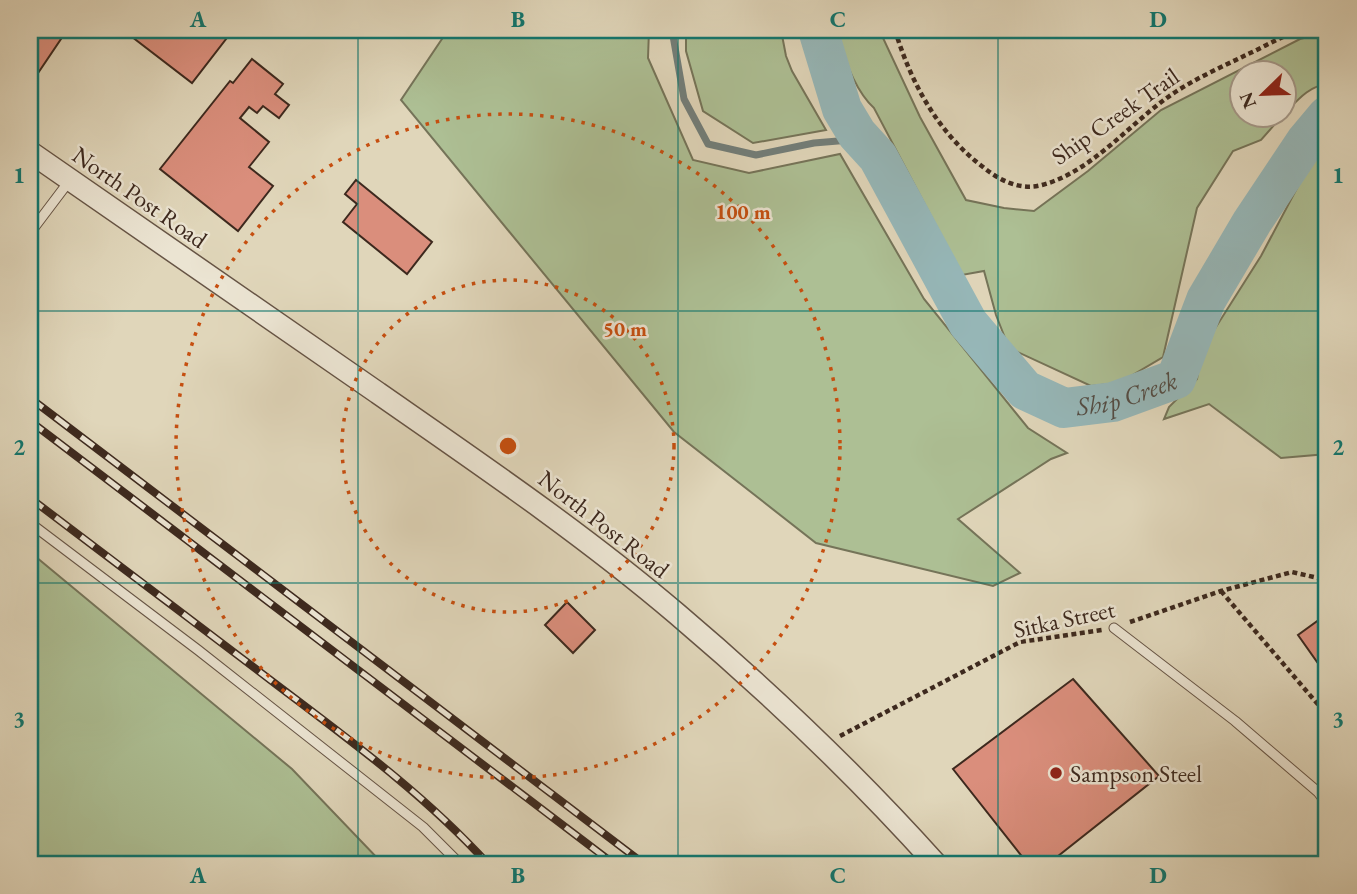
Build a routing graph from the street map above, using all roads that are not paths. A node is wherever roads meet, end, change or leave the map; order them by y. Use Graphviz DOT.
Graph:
graph roads {
  1 [pos="30,152"];
  2 [pos="70,180"];
  3 [pos="30,233"];
  4 [pos="30,523"];
  5 [pos="1114,628"];
  6 [pos="1327,804"];
  7 [pos="460,864"];
  8 [pos="936,864"];
  1 -- 2 [label="street, North Post Road"];
  2 -- 3 [label="lane"];
  2 -- 8 [label="street, North Post Road"];
  4 -- 7 [label="lane"];
  5 -- 6 [label="lane"];
}
